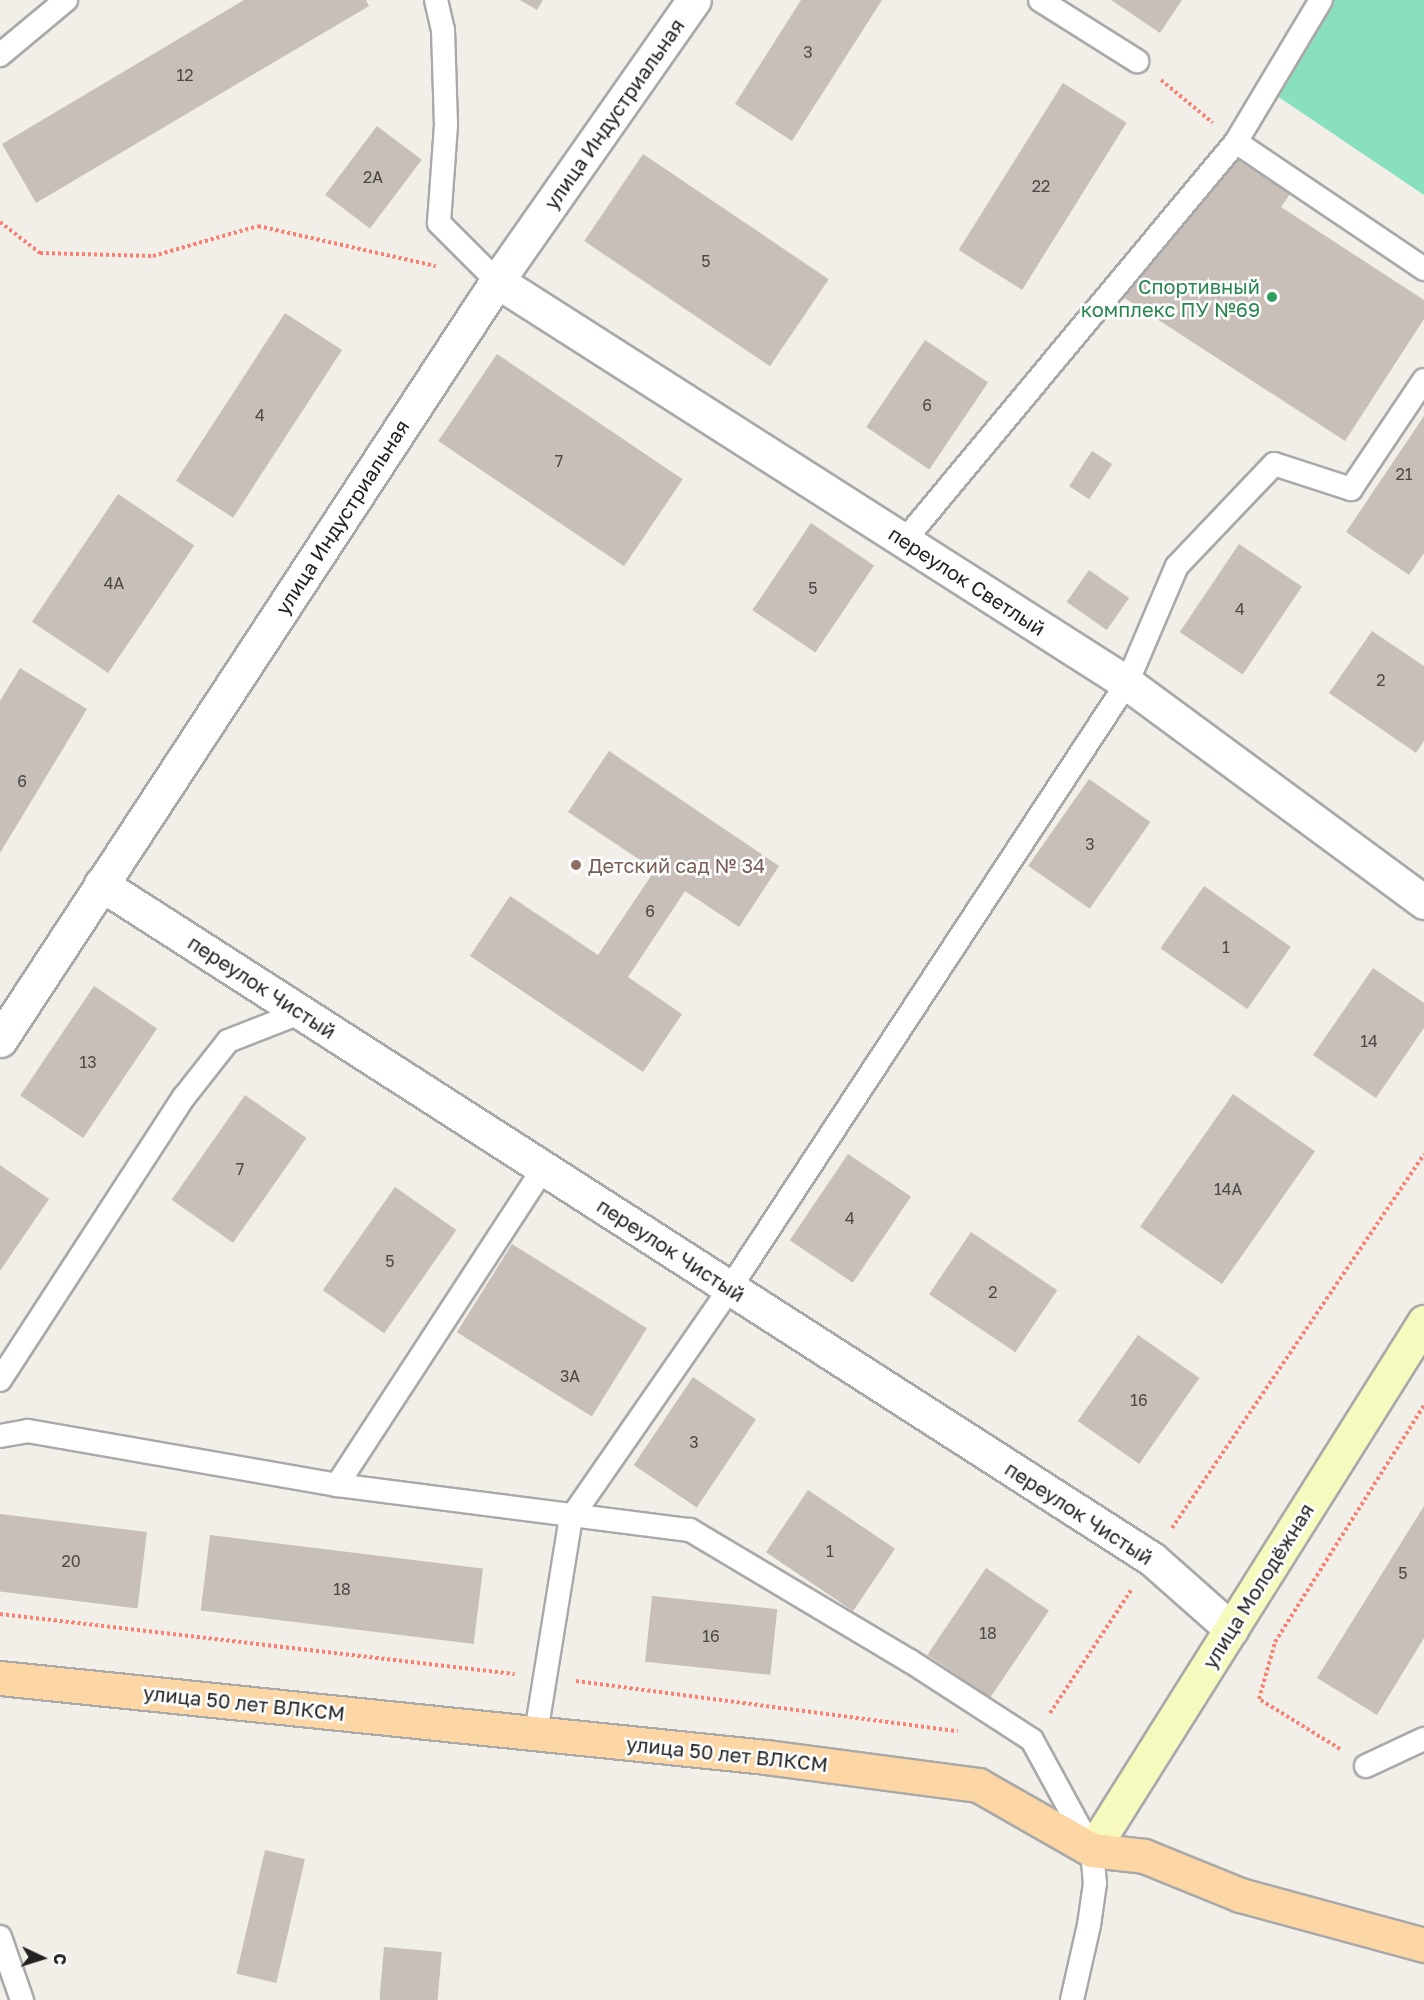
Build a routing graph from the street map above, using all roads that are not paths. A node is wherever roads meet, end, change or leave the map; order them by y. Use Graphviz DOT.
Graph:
graph roads {
  1 [pos="66,0"];
  2 [pos="436,0"];
  3 [pos="694,0"];
  4 [pos="1040,0"];
  5 [pos="1321,0"];
  6 [pos="0,55"];
  7 [pos="1137,61"];
  8 [pos="1236,142"];
  9 [pos="1424,269"];
  10 [pos="496,281"];
  11 [pos="1424,380"];
  12 [pos="904,541"];
  13 [pos="1127,683"];
  14 [pos="101,884"];
  15 [pos="1424,902"];
  16 [pos="302,1012"];
  17 [pos="0,1040"];
  18 [pos="544,1168"];
  19 [pos="730,1288"];
  20 [pos="1424,1322"];
  21 [pos="0,1380"];
  22 [pos="0,1436"];
  23 [pos="337,1485"];
  24 [pos="571,1518"];
  25 [pos="1231,1629"];
  26 [pos="0,1678"];
  27 [pos="536,1733"];
  28 [pos="1424,1739"];
  29 [pos="1366,1766"];
  30 [pos="1092,1850"];
  31 [pos="0,1937"];
  32 [pos="1424,1945"];
  33 [pos="22,2000"];
  34 [pos="1072,2000"];
  1 -- 6 [label="lane"];
  2 -- 10 [label="lane"];
  3 -- 10 [label="street, улица Индустриальная"];
  4 -- 7 [label="lane"];
  5 -- 8 [label="lane"];
  8 -- 9 [label="lane"];
  8 -- 12 [label="lane"];
  10 -- 12 [label="street, переулок Светлый"];
  10 -- 14 [label="street, улица Индустриальная"];
  11 -- 13 [label="lane"];
  12 -- 13 [label="street, переулок Светлый"];
  13 -- 15 [label="street, переулок Светлый"];
  13 -- 19 [label="lane"];
  14 -- 16 [label="street, переулок Чистый"];
  14 -- 17 [label="street, улица Индустриальная"];
  16 -- 18 [label="street, переулок Чистый"];
  16 -- 21 [label="lane"];
  18 -- 19 [label="street, переулок Чистый"];
  18 -- 23 [label="lane"];
  19 -- 24 [label="lane"];
  19 -- 25 [label="street, переулок Чистый"];
  20 -- 25 [label="main road, улица Молодёжная"];
  22 -- 23 [label="lane"];
  23 -- 24 [label="lane"];
  24 -- 27 [label="lane"];
  24 -- 30 [label="lane"];
  25 -- 30 [label="main road, улица Молодёжная"];
  26 -- 27 [label="main road, улица 50 лет ВЛКСМ"];
  27 -- 30 [label="main road, улица 50 лет ВЛКСМ"];
  28 -- 29 [label="lane"];
  30 -- 32 [label="main road, улица 50 лет ВЛКСМ"];
  30 -- 34 [label="lane"];
  31 -- 33 [label="lane"];
}
